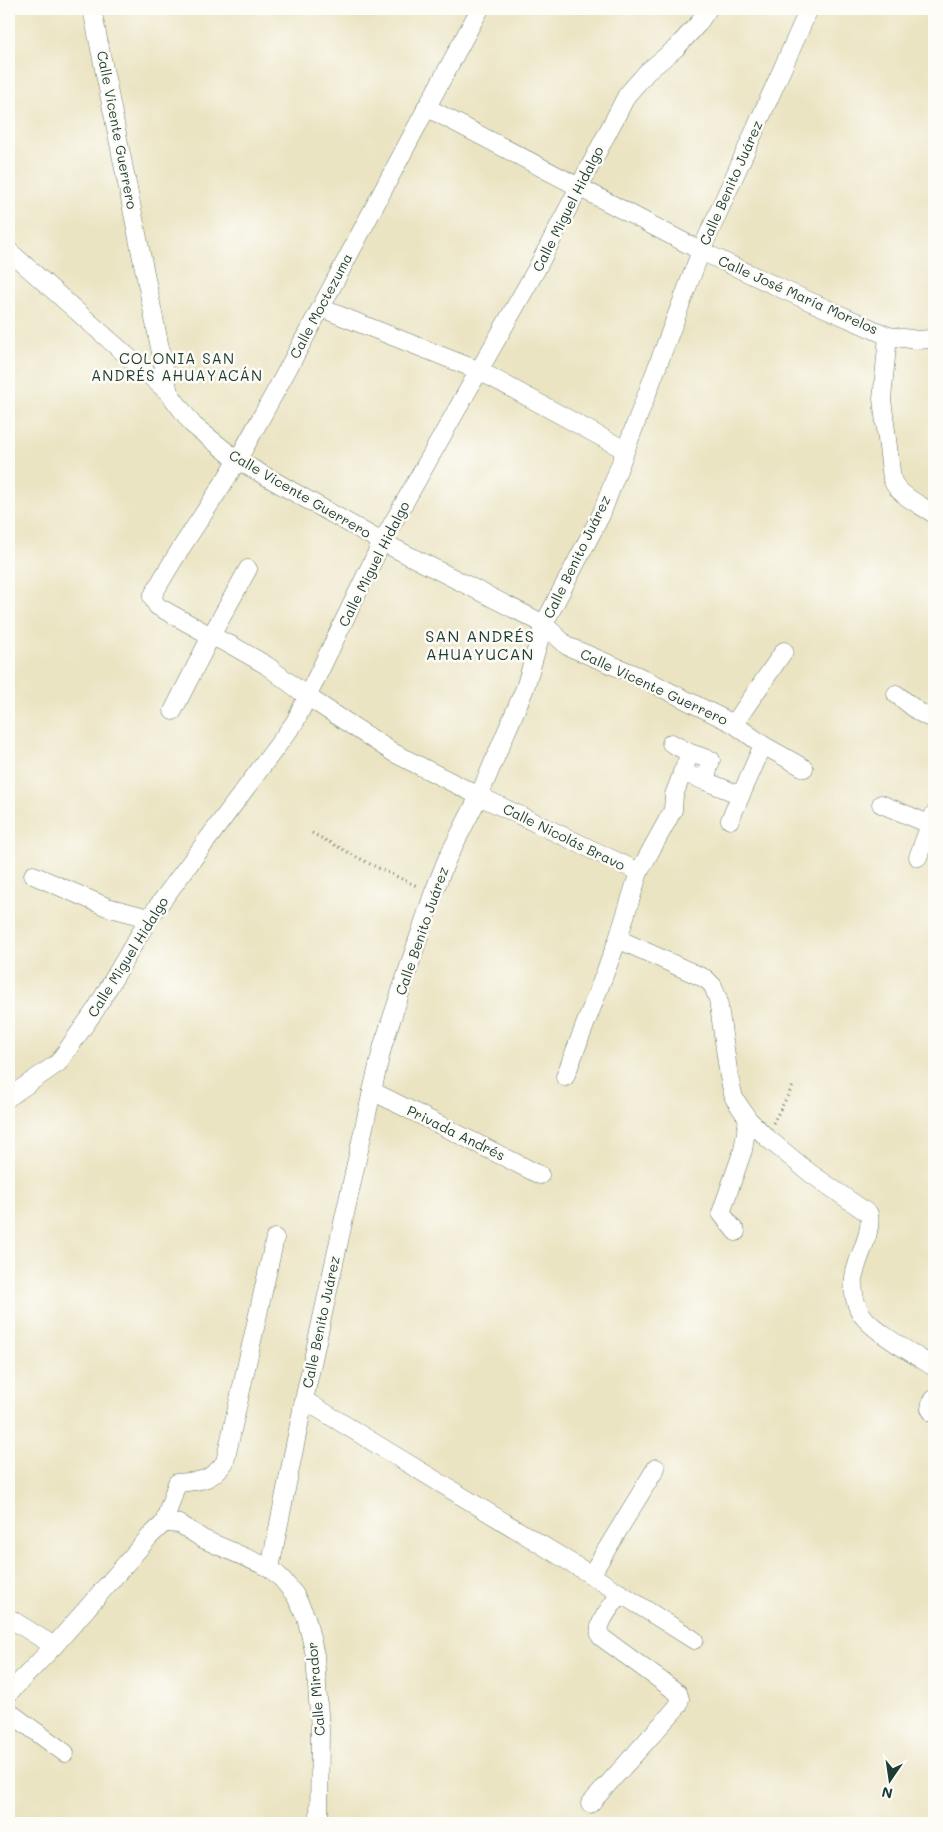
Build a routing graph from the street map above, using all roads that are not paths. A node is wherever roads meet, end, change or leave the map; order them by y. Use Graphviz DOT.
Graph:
graph roads {
  1 [pos="92,9"];
  2 [pos="480,9"];
  3 [pos="708,9"];
  4 [pos="809,9"];
  5 [pos="426,107"];
  6 [pos="580,186"];
  7 [pos="9,251"];
  8 [pos="701,251"];
  9 [pos="321,308"];
  10 [pos="888,336"];
  11 [pos="934,336"];
  12 [pos="480,371"];
  13 [pos="170,393"];
  14 [pos="625,450"];
  15 [pos="237,460"];
  16 [pos="934,514"];
  17 [pos="382,542"];
  18 [pos="248,569"];
  19 [pos="152,597"];
  20 [pos="544,624"];
  21 [pos="211,636"];
  22 [pos="784,650"];
  23 [pos="896,694"];
  24 [pos="308,696"];
  25 [pos="173,712"];
  26 [pos="934,720"];
  27 [pos="734,724"];
  28 [pos="671,743"];
  29 [pos="763,745"];
  30 [pos="690,753"];
  31 [pos="804,768"];
  32 [pos="682,772"];
  33 [pos="705,781"];
  34 [pos="740,795"];
  35 [pos="479,796"];
  36 [pos="881,804"];
  37 [pos="932,819"];
  38 [pos="730,820"];
  39 [pos="918,857"];
  40 [pos="639,872"];
  41 [pos="33,875"];
  42 [pos="149,918"];
  43 [pos="618,939"];
  44 [pos="565,1077"];
  45 [pos="372,1091"];
  46 [pos="9,1097"];
  47 [pos="748,1119"];
  48 [pos="540,1175"];
  49 [pos="736,1232"];
  50 [pos="275,1238"];
  51 [pos="934,1367"];
  52 [pos="934,1399"];
  53 [pos="304,1400"];
  54 [pos="934,1414"];
  55 [pos="656,1468"];
  56 [pos="164,1523"];
  57 [pos="270,1568"];
  58 [pos="591,1575"];
  59 [pos="620,1594"];
  60 [pos="9,1618"];
  61 [pos="694,1640"];
  62 [pos="54,1646"];
  63 [pos="10,1690"];
  64 [pos="9,1712"];
  65 [pos="64,1753"];
  66 [pos="590,1804"];
  67 [pos="319,1823"];
  1 -- 13 [label="street, Calle Vicente Guerrero"];
  2 -- 5 [label="street, Calle Moctezuma"];
  3 -- 6 [label="street, Calle Miguel Hidalgo"];
  4 -- 8 [label="street, Calle Benito Juárez"];
  5 -- 6 [label="street, Calle José María Morelos"];
  5 -- 9 [label="street, Calle Moctezuma"];
  6 -- 8 [label="street, Calle José María Morelos"];
  6 -- 12 [label="street, Calle Miguel Hidalgo"];
  7 -- 13 [label="street"];
  8 -- 10 [label="street, Calle José María Morelos"];
  8 -- 14 [label="street, Calle Benito Juárez"];
  9 -- 12 [label="street"];
  9 -- 15 [label="street, Calle Moctezuma"];
  10 -- 11 [label="street, Calle José María Morelos"];
  10 -- 16 [label="street"];
  12 -- 14 [label="street"];
  12 -- 17 [label="street, Calle Miguel Hidalgo"];
  13 -- 15 [label="street, Calle Vicente Guerrero"];
  14 -- 20 [label="street, Calle Benito Juárez"];
  15 -- 17 [label="street, Calle Vicente Guerrero"];
  15 -- 19 [label="street, Calle Moctezuma"];
  17 -- 20 [label="street, Calle Vicente Guerrero"];
  17 -- 24 [label="street, Calle Miguel Hidalgo"];
  18 -- 21 [label="street"];
  19 -- 21 [label="street, Calle Nicolás Bravo"];
  20 -- 27 [label="street, Calle Vicente Guerrero"];
  20 -- 35 [label="street, Calle Benito Juárez"];
  21 -- 24 [label="street, Calle Nicolás Bravo"];
  21 -- 25 [label="street"];
  22 -- 27 [label="street"];
  23 -- 26 [label="street"];
  24 -- 35 [label="street, Calle Nicolás Bravo"];
  24 -- 42 [label="street, Calle Miguel Hidalgo"];
  27 -- 29 [label="street, Calle Vicente Guerrero"];
  28 -- 30 [label="street"];
  29 -- 31 [label="street, Calle Vicente Guerrero"];
  29 -- 34 [label="street"];
  30 -- 32 [label="street"];
  30 -- 33 [label="street"];
  32 -- 33 [label="street"];
  32 -- 40 [label="street"];
  33 -- 34 [label="street"];
  34 -- 38 [label="street"];
  35 -- 40 [label="street, Calle Nicolás Bravo"];
  35 -- 45 [label="street, Calle Benito Juárez"];
  36 -- 37 [label="street"];
  37 -- 39 [label="street"];
  40 -- 43 [label="street, Calle Nicolás Bravo"];
  41 -- 42 [label="street"];
  42 -- 46 [label="street, Calle Miguel Hidalgo"];
  43 -- 44 [label="street, Calle Nicolás Bravo"];
  43 -- 47 [label="street"];
  45 -- 48 [label="street, Privada Andrés"];
  45 -- 53 [label="street, Calle Benito Juárez"];
  47 -- 49 [label="street"];
  47 -- 51 [label="street"];
  50 -- 56 [label="street"];
  52 -- 54 [label="street"];
  53 -- 57 [label="street, Calle Benito Juárez"];
  53 -- 58 [label="street"];
  55 -- 58 [label="street"];
  56 -- 57 [label="street"];
  56 -- 62 [label="street"];
  57 -- 67 [label="street, Calle Mirador"];
  58 -- 59 [label="street"];
  59 -- 61 [label="street"];
  59 -- 66 [label="street"];
  60 -- 62 [label="street"];
  62 -- 63 [label="street"];
  64 -- 65 [label="street"];
}
